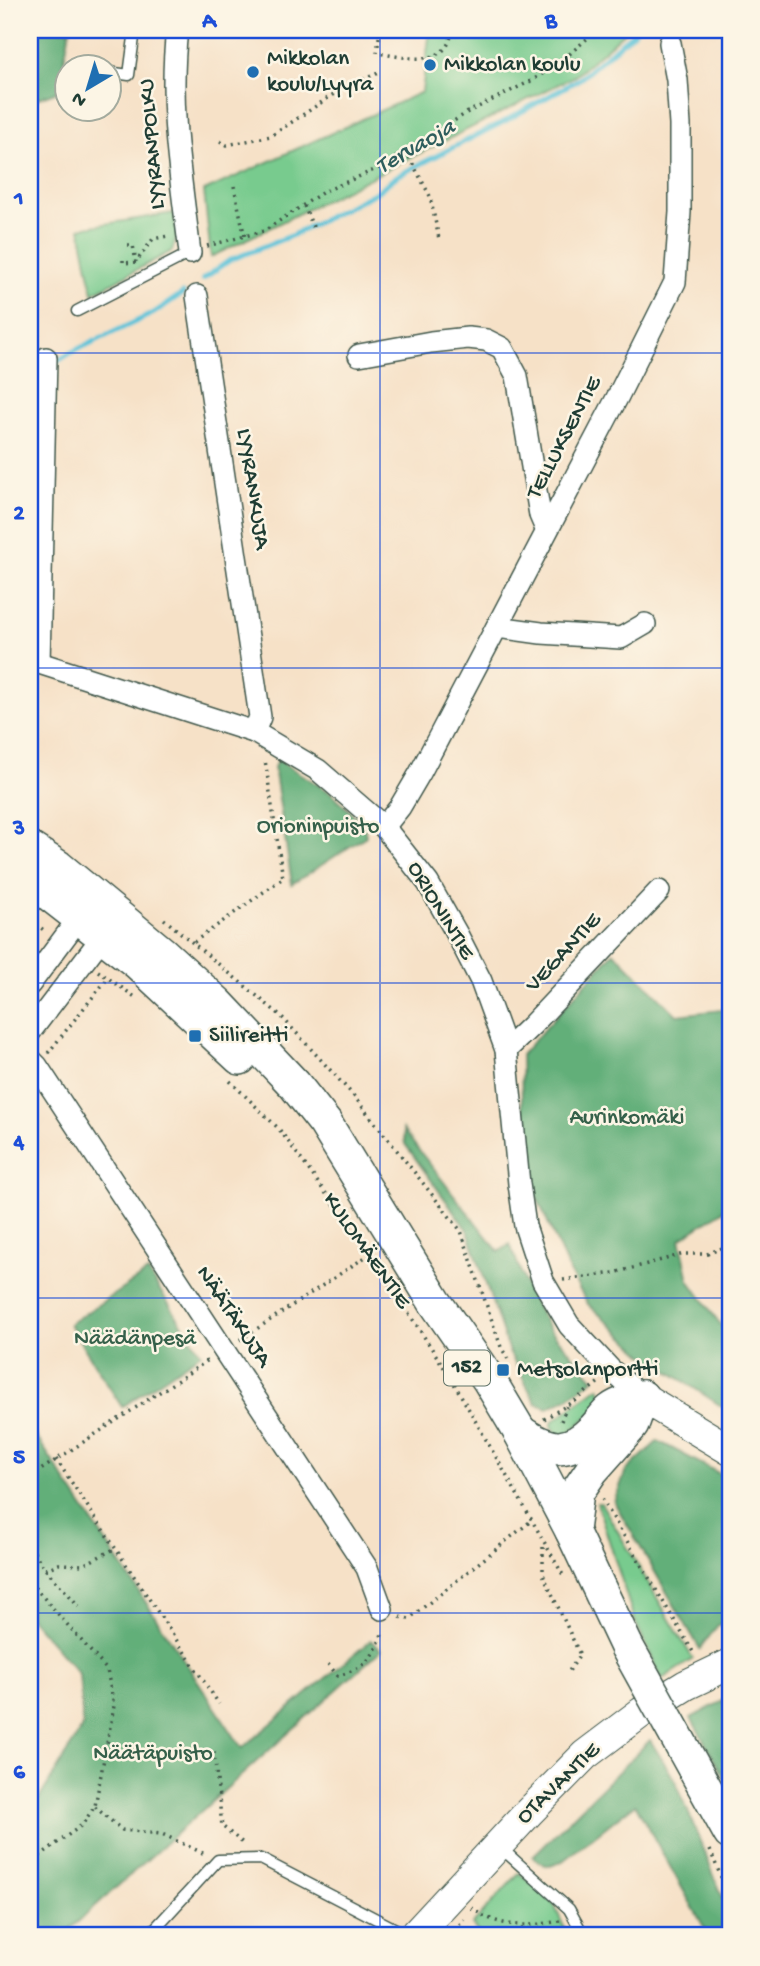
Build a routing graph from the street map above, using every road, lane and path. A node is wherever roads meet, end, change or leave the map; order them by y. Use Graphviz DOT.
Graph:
graph roads {
  1 [pos="135,30"];
  2 [pos="177,30"];
  3 [pos="380,30"];
  4 [pos="452,30"];
  5 [pos="597,30"];
  6 [pos="670,43"];
  7 [pos="379,69"];
  8 [pos="122,74"];
  9 [pos="219,141"];
  10 [pos="406,151"];
  11 [pos="234,186"];
  12 [pos="304,206"];
  13 [pos="314,229"];
  14 [pos="187,231"];
  15 [pos="244,238"];
  16 [pos="439,239"];
  17 [pos="128,245"];
  18 [pos="190,253"];
  19 [pos="123,260"];
  20 [pos="136,262"];
  21 [pos="197,296"];
  22 [pos="77,311"];
  23 [pos="359,355"];
  24 [pos="46,358"];
  25 [pos="546,529"];
  26 [pos="645,624"];
  27 [pos="497,627"];
  28 [pos="35,662"];
  29 [pos="261,736"];
  30 [pos="384,827"];
  31 [pos="30,849"];
  32 [pos="30,879"];
  33 [pos="659,891"];
  34 [pos="30,920"];
  35 [pos="86,932"];
  36 [pos="194,943"];
  37 [pos="108,978"];
  38 [pos="30,984"];
  39 [pos="137,999"];
  40 [pos="30,1032"];
  41 [pos="506,1050"];
  42 [pos="33,1063"];
  43 [pos="224,1076"];
  44 [pos="730,1245"];
  45 [pos="370,1254"];
  46 [pos="569,1292"];
  47 [pos="435,1303"];
  48 [pos="224,1350"];
  49 [pos="610,1369"];
  50 [pos="642,1397"];
  51 [pos="531,1426"];
  52 [pos="730,1450"];
  53 [pos="55,1459"];
  54 [pos="30,1477"];
  55 [pos="30,1484"];
  56 [pos="595,1492"];
  57 [pos="30,1501"];
  58 [pos="531,1521"];
  59 [pos="558,1538"];
  60 [pos="30,1546"];
  61 [pos="116,1548"];
  62 [pos="45,1569"];
  63 [pos="565,1578"];
  64 [pos="30,1582"];
  65 [pos="79,1606"];
  66 [pos="382,1609"];
  67 [pos="382,1634"];
  68 [pos="627,1647"];
  69 [pos="697,1660"];
  70 [pos="328,1664"];
  71 [pos="730,1664"];
  72 [pos="569,1671"];
  73 [pos="219,1704"];
  74 [pos="215,1752"];
  75 [pos="95,1807"];
  76 [pos="729,1829"];
  77 [pos="498,1845"];
  78 [pos="218,1860"];
  79 [pos="261,1860"];
  80 [pos="30,1863"];
  81 [pos="574,1919"];
  82 [pos="531,1926"];
  83 [pos="427,1934"];
  84 [pos="148,1936"];
  85 [pos="495,1936"];
  86 [pos="584,1936"];
  1 -- 8 [label="lane"];
  2 -- 14 [label="street, LYYRANPOLKU"];
  3 -- 4 [label="path"];
  5 -- 10 [label="path"];
  6 -- 25 [label="street, TELLUKSENTIE"];
  7 -- 9 [label="path"];
  10 -- 12 [label="path"];
  10 -- 16 [label="path"];
  11 -- 15 [label="path"];
  12 -- 13 [label="path"];
  12 -- 15 [label="path"];
  14 -- 18 [label="street, LYYRANPOLKU"];
  14 -- 20 [label="path"];
  15 -- 18 [label="path"];
  17 -- 20 [label="path"];
  18 -- 22 [label="lane"];
  19 -- 20 [label="path"];
  21 -- 29 [label="street, LYYRANKUJA"];
  23 -- 25 [label="street"];
  24 -- 28 [label="street"];
  25 -- 27 [label="street, TELLUKSENTIE"];
  26 -- 27 [label="street"];
  27 -- 30 [label="street, TELLUKSENTIE"];
  28 -- 29 [label="street, ORIONINTIE"];
  29 -- 30 [label="street, ORIONINTIE"];
  29 -- 36 [label="path"];
  30 -- 41 [label="street, ORIONINTIE"];
  31 -- 35 [label="main road, KULOMÄENTIE / 152"];
  32 -- 35 [label="main road, KULOMÄENTIE / 152"];
  33 -- 41 [label="street, VEGANTIE"];
  34 -- 35 [label="path"];
  35 -- 37 [label="path"];
  35 -- 38 [label="street"];
  35 -- 40 [label="street"];
  35 -- 47 [label="main road, KULOMÄENTIE / 152"];
  37 -- 39 [label="path"];
  37 -- 42 [label="path"];
  41 -- 49 [label="street, ORIONINTIE"];
  42 -- 48 [label="street, NÄÄTÄKUJA"];
  43 -- 45 [label="path, KULOMÄENTIE"];
  44 -- 46 [label="path"];
  45 -- 48 [label="path"];
  45 -- 58 [label="path, KULOMÄENTIE"];
  47 -- 51 [label="main road, KULOMÄENTIE / 152"];
  47 -- 68 [label="main road, KULOMÄENTIE / 152"];
  48 -- 53 [label="path"];
  48 -- 66 [label="street, NÄÄTÄKUJA"];
  49 -- 50 [label="street, ORIONINTIE"];
  49 -- 51 [label="path"];
  50 -- 51 [label="main road"];
  50 -- 52 [label="main road, ORIONINTIE"];
  50 -- 59 [label="main road"];
  51 -- 59 [label="main road, KULOMÄENTIE / 152"];
  53 -- 54 [label="path"];
  53 -- 61 [label="path"];
  55 -- 57 [label="path"];
  56 -- 69 [label="path"];
  58 -- 59 [label="path, KULOMÄENTIE"];
  58 -- 66 [label="path"];
  59 -- 63 [label="path, KULOMÄENTIE"];
  59 -- 68 [label="main road, KULOMÄENTIE / 152"];
  59 -- 72 [label="path"];
  60 -- 62 [label="path"];
  61 -- 62 [label="path"];
  61 -- 73 [label="path"];
  62 -- 65 [label="path"];
  64 -- 75 [label="path"];
  67 -- 70 [label="path"];
  68 -- 76 [label="main road, KULOMÄENTIE / 152, bridge"];
  71 -- 77 [label="main road, OTAVANTIE"];
  74 -- 79 [label="path"];
  75 -- 78 [label="path"];
  75 -- 80 [label="path"];
  77 -- 81 [label="lane"];
  77 -- 83 [label="main road, OTAVANTIE"];
  78 -- 79 [label="lane"];
  78 -- 84 [label="lane"];
  79 -- 83 [label="lane"];
  81 -- 82 [label="path"];
  81 -- 86 [label="lane"];
  82 -- 83 [label="path"];
  82 -- 85 [label="path"];
}
